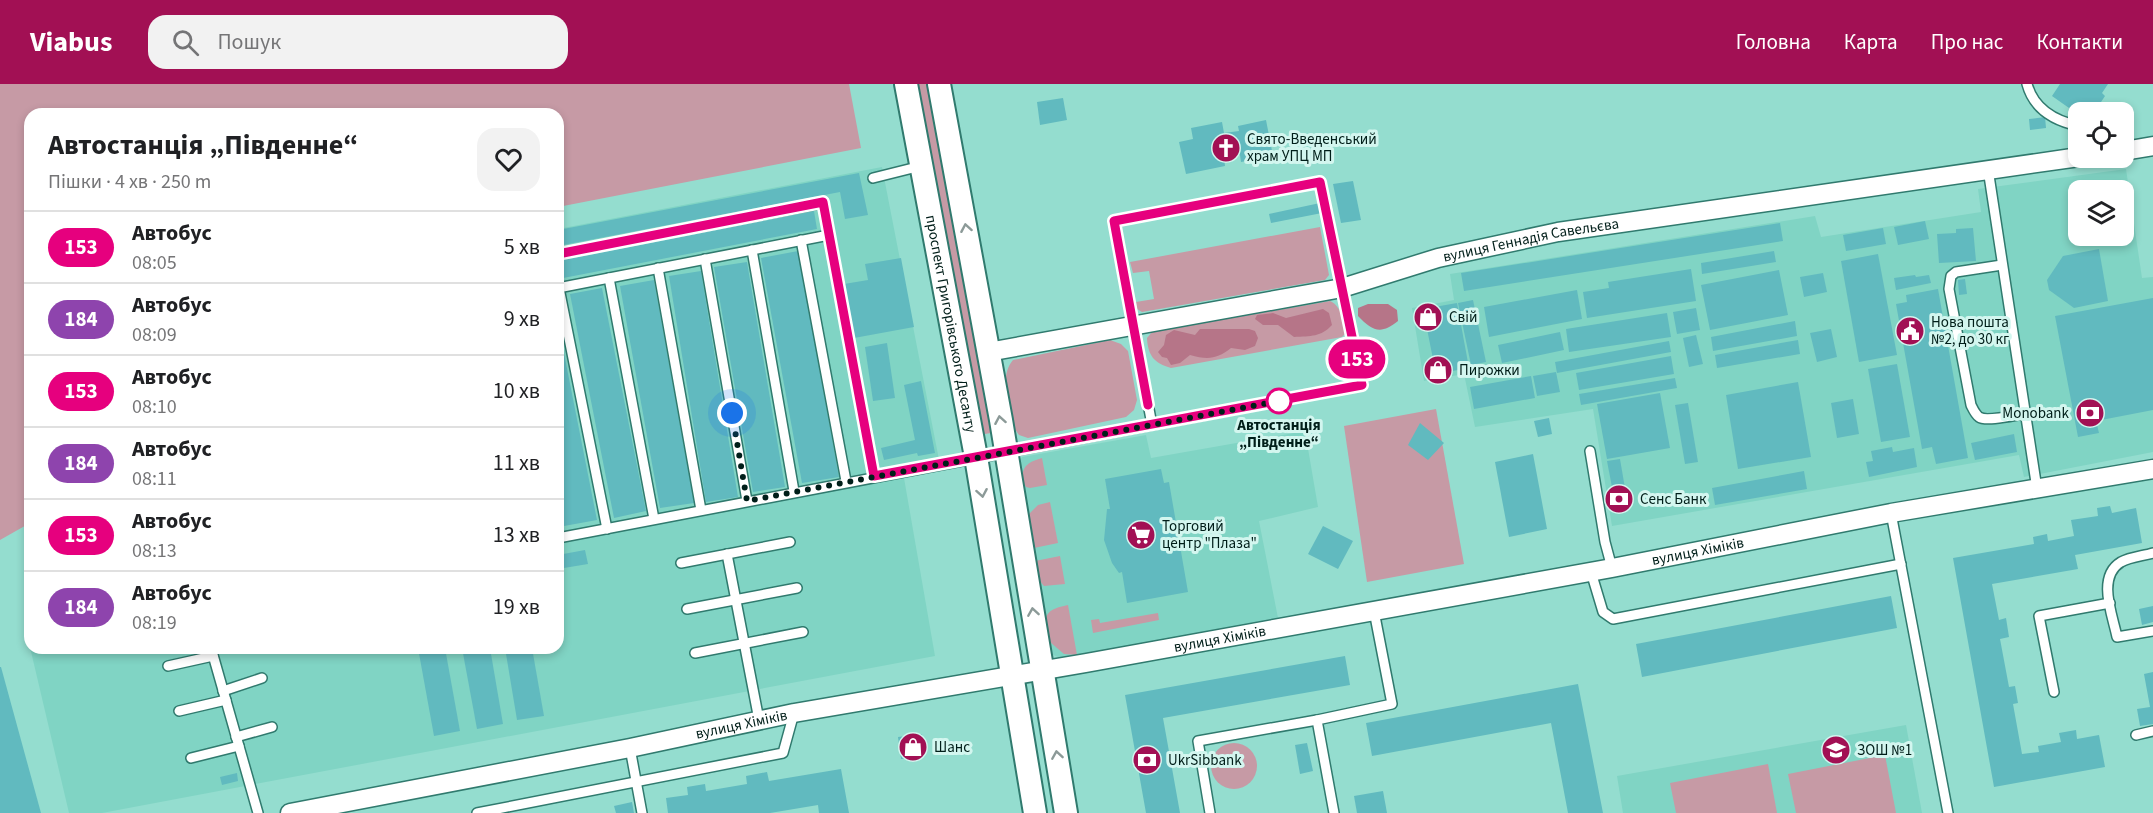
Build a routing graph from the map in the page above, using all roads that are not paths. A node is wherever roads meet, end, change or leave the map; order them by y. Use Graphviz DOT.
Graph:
graph roads {
  1 [pos="906,84"];
  2 [pos="939,84"];
  3 [pos="2027,84"];
  4 [pos="2068,124"];
  5 [pos="2153,146"];
  6 [pos="2134,147"];
  7 [pos="2068,158"];
  8 [pos="921,166"];
  9 [pos="1988,169"];
  10 [pos="873,178"];
  11 [pos="829,235"];
  12 [pos="801,240"];
  13 [pos="752,250"];
  14 [pos="564,253"];
  15 [pos="705,259"];
  16 [pos="2002,265"];
  17 [pos="658,268"];
  18 [pos="609,278"];
  19 [pos="564,287"];
  20 [pos="1342,288"];
  21 [pos="564,318"];
  22 [pos="1133,325"];
  23 [pos="988,352"];
  24 [pos="2025,414"];
  25 [pos="1152,425"];
  26 [pos="1590,451"];
  27 [pos="1006,452"];
  28 [pos="976,457"];
  29 [pos="2153,469"];
  30 [pos="874,476"];
  31 [pos="846,481"];
  32 [pos="2037,489"];
  33 [pos="794,491"];
  34 [pos="747,501"];
  35 [pos="701,510"];
  36 [pos="1891,513"];
  37 [pos="654,519"];
  38 [pos="607,529"];
  39 [pos="564,534"];
  40 [pos="790,543"];
  41 [pos="2153,553"];
  42 [pos="727,554"];
  43 [pos="681,563"];
  44 [pos="1901,564"];
  45 [pos="1612,568"];
  46 [pos="1591,572"];
  47 [pos="797,588"];
  48 [pos="735,600"];
  49 [pos="2110,603"];
  50 [pos="687,609"];
  51 [pos="1374,611"];
  52 [pos="2153,631"];
  53 [pos="803,632"];
  54 [pos="743,644"];
  55 [pos="695,653"];
  56 [pos="206,654"];
  57 [pos="213,654"];
  58 [pos="168,666"];
  59 [pos="1043,669"];
  60 [pos="1013,675"];
  61 [pos="262,678"];
  62 [pos="2054,692"];
  63 [pos="224,695"];
  64 [pos="179,711"];
  65 [pos="794,713"];
  66 [pos="759,720"];
  67 [pos="1317,720"];
  68 [pos="273,727"];
  69 [pos="2153,731"];
  70 [pos="2136,735"];
  71 [pos="238,741"];
  72 [pos="630,748"];
  73 [pos="191,758"];
  74 [pos="636,782"];
  75 [pos="357,807"];
  76 [pos="258,813"];
  77 [pos="290,813"];
  78 [pos="477,813"];
  79 [pos="642,813"];
  80 [pos="1035,813"];
  81 [pos="1066,813"];
  82 [pos="1210,813"];
  83 [pos="1334,813"];
  84 [pos="1948,813"];
  1 -- 8 [label="street, проспект Григорівського Десанту"];
  23 -- 2 [label="street, проспект Григорівського Десанту, one-way"];
  3 -- 4 [label="lane"];
  5 -- 6 [label="street"];
  7 -- 9 [label="street, вулиця Геннадія Савельєва"];
  8 -- 10 [label="lane"];
  8 -- 28 [label="street, проспект Григорівського Десанту"];
  9 -- 16 [label="lane"];
  9 -- 20 [label="street, вулиця Геннадія Савельєва"];
  11 -- 12 [label="lane"];
  11 -- 14 [label="lane"];
  11 -- 30 [label="lane"];
  12 -- 13 [label="lane"];
  12 -- 31 [label="lane"];
  13 -- 15 [label="lane"];
  13 -- 33 [label="lane"];
  15 -- 17 [label="lane"];
  15 -- 34 [label="lane"];
  16 -- 24 [label="lane"];
  16 -- 24 [label="lane"];
  17 -- 18 [label="lane"];
  17 -- 35 [label="lane"];
  18 -- 19 [label="lane"];
  18 -- 37 [label="lane"];
  20 -- 22 [label="street, вулиця Геннадія Савельєва"];
  20 -- 22 [label="lane"];
  20 -- 25 [label="lane"];
  21 -- 38 [label="lane"];
  22 -- 23 [label="street, вулиця Геннадія Савельєва"];
  22 -- 25 [label="lane"];
  27 -- 23 [label="street, проспект Григорівського Десанту, one-way"];
  24 -- 32 [label="lane"];
  25 -- 27 [label="lane"];
  26 -- 45 [label="lane"];
  27 -- 28 [label="lane"];
  59 -- 27 [label="street, проспект Григорівського Десанту, one-way"];
  28 -- 30 [label="lane"];
  28 -- 60 [label="street, проспект Григорівського Десанту, one-way"];
  29 -- 32 [label="street, вулиця Хіміків"];
  30 -- 31 [label="lane"];
  31 -- 33 [label="lane"];
  32 -- 36 [label="street, вулиця Хіміків"];
  33 -- 34 [label="lane"];
  34 -- 35 [label="lane"];
  35 -- 37 [label="lane"];
  36 -- 44 [label="lane"];
  36 -- 45 [label="street, вулиця Хіміків"];
  37 -- 38 [label="lane"];
  38 -- 39 [label="lane"];
  40 -- 42 [label="lane"];
  41 -- 49 [label="lane"];
  42 -- 43 [label="lane"];
  42 -- 48 [label="lane"];
  44 -- 46 [label="lane"];
  44 -- 84 [label="lane"];
  45 -- 46 [label="street, вулиця Хіміків"];
  46 -- 51 [label="street, вулиця Хіміків"];
  47 -- 48 [label="lane"];
  48 -- 50 [label="lane"];
  48 -- 54 [label="lane"];
  49 -- 52 [label="lane"];
  49 -- 62 [label="lane"];
  51 -- 59 [label="street, вулиця Хіміків"];
  51 -- 67 [label="lane"];
  53 -- 54 [label="lane"];
  54 -- 55 [label="lane"];
  54 -- 66 [label="lane"];
  56 -- 58 [label="lane"];
  57 -- 63 [label="lane"];
  59 -- 60 [label="street, вулиця Хіміків"];
  81 -- 59 [label="street, проспект Григорівського Десанту, one-way"];
  60 -- 65 [label="street, вулиця Хіміків"];
  60 -- 80 [label="street, проспект Григорівського Десанту"];
  61 -- 63 [label="lane"];
  63 -- 64 [label="lane"];
  63 -- 71 [label="lane"];
  65 -- 66 [label="street, вулиця Хіміків"];
  65 -- 74 [label="lane"];
  66 -- 72 [label="street, вулиця Хіміків"];
  67 -- 82 [label="lane"];
  67 -- 83 [label="lane"];
  68 -- 71 [label="lane"];
  69 -- 70 [label="lane"];
  71 -- 73 [label="lane"];
  71 -- 76 [label="lane"];
  72 -- 74 [label="lane"];
  72 -- 75 [label="street, вулиця Хіміків"];
  74 -- 78 [label="lane"];
  74 -- 79 [label="lane"];
  75 -- 77 [label="street, вулиця Хіміків"];
}
